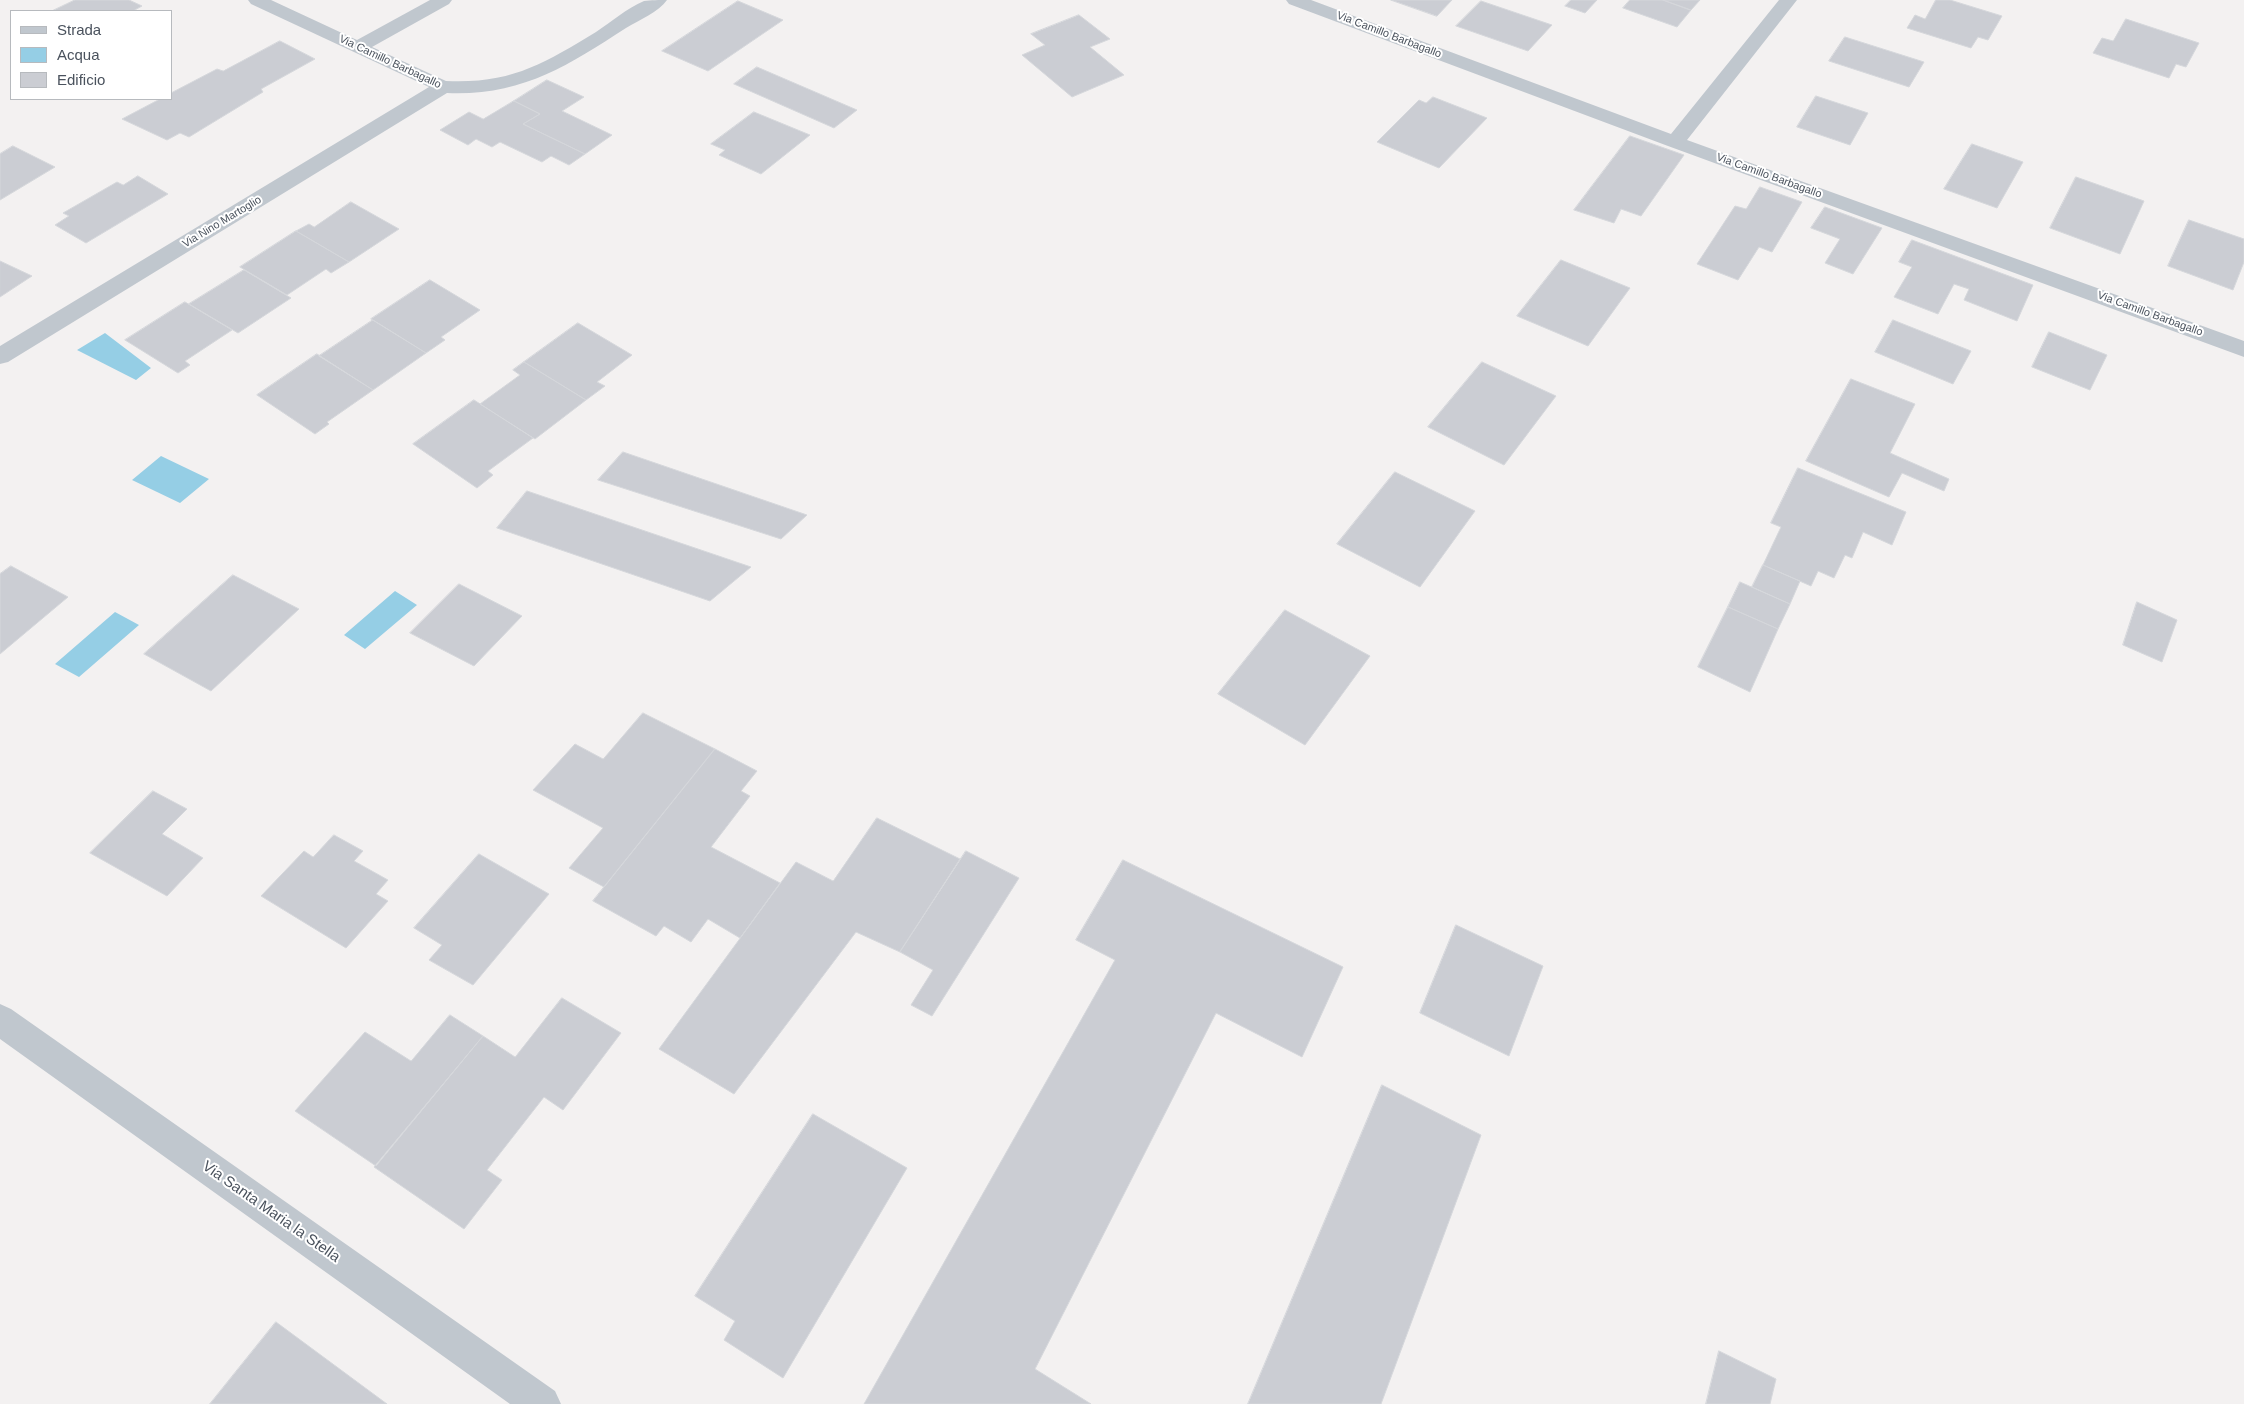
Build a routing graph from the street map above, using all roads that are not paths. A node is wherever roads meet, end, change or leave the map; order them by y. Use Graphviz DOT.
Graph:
graph roads {
  1 [pos="257,0"];
  2 [pos="444,0"];
  3 [pos="658,0"];
  4 [pos="1295,0"];
  5 [pos="1788,0"];
  6 [pos="358,47"];
  7 [pos="443,87"];
  8 [pos="1674,142"];
  9 [pos="2244,349"];
  10 [pos="0,356"];
  11 [pos="0,1020"];
  12 [pos="542,1404"];
  1 -- 6 [label="street, Via Camillo Barbagallo"];
  2 -- 6 [label="street"];
  3 -- 7 [label="street, Via Camillo Barbagallo"];
  4 -- 8 [label="street, Via Camillo Barbagallo"];
  5 -- 8 [label="street"];
  6 -- 7 [label="street, Via Camillo Barbagallo"];
  7 -- 10 [label="street, Via Nino Martoglio"];
  8 -- 9 [label="street, Via Camillo Barbagallo"];
  11 -- 12 [label="street, Via Santa Maria la Stella"];
}
